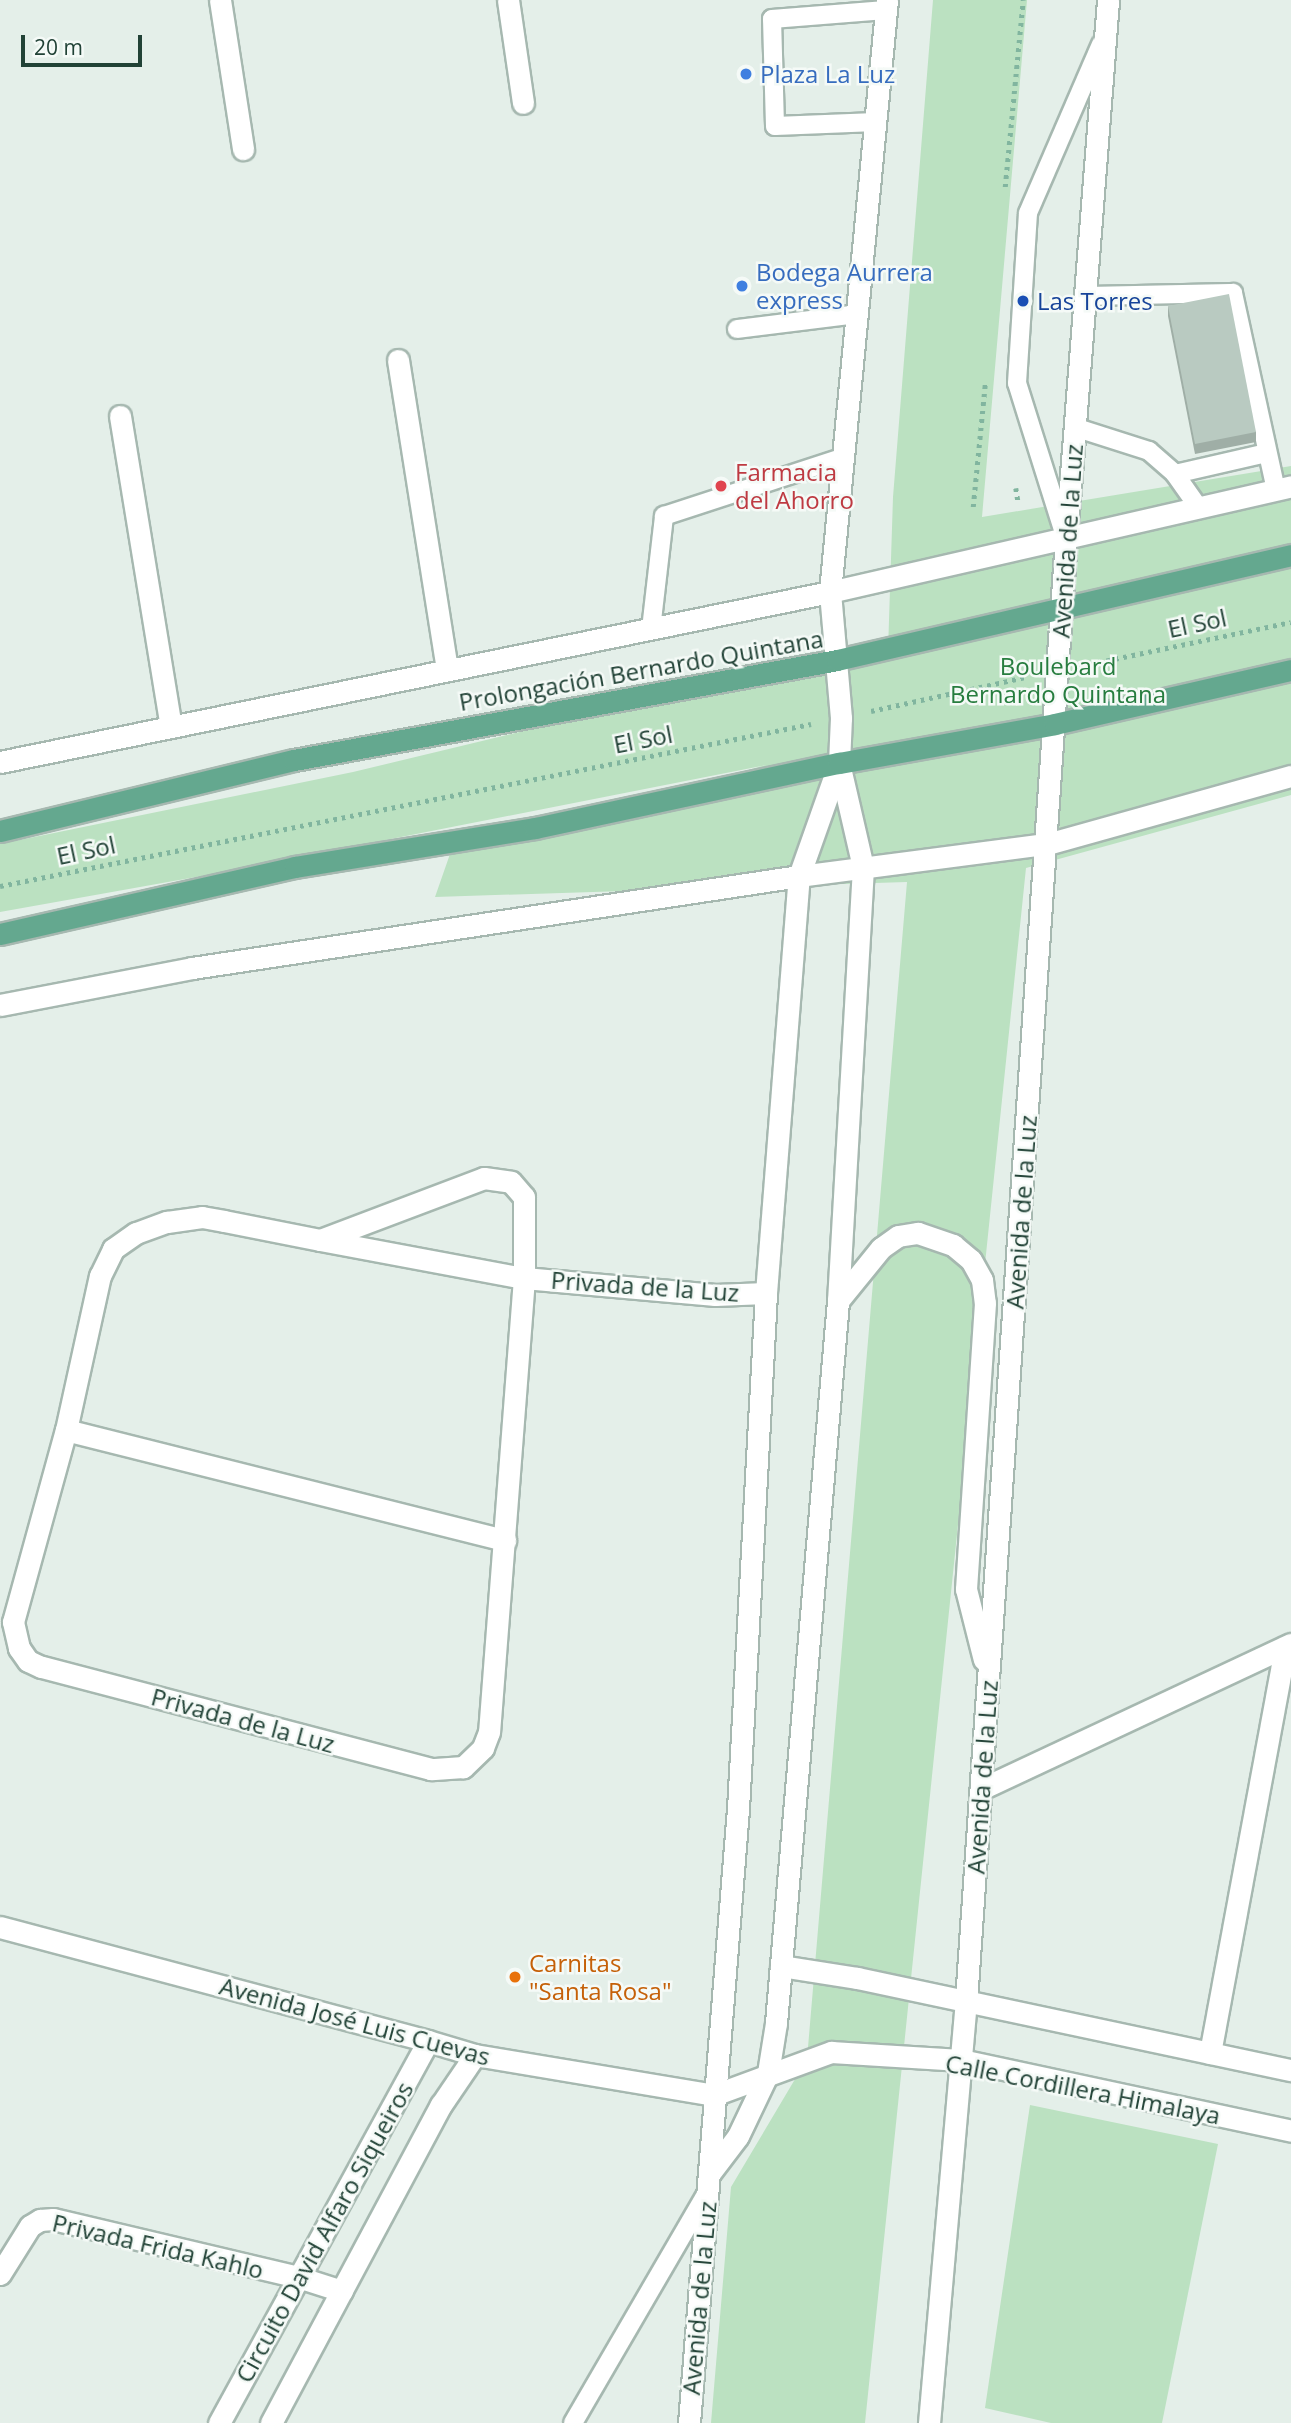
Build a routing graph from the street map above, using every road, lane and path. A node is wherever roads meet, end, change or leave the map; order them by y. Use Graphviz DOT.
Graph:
graph roads {
  1 [pos="220,0"];
  2 [pos="508,0"];
  3 [pos="1108,0"];
  4 [pos="886,5"];
  5 [pos="1105,34"];
  6 [pos="523,103"];
  7 [pos="876,122"];
  8 [pos="243,149"];
  9 [pos="1085,296"];
  10 [pos="858,314"];
  11 [pos="737,328"];
  12 [pos="398,360"];
  13 [pos="120,416"];
  14 [pos="1074,427"];
  15 [pos="1267,453"];
  16 [pos="844,457"];
  17 [pos="1175,474"];
  18 [pos="1283,488"];
  19 [pos="1199,508"];
  20 [pos="1066,539"];
  21 [pos="1291,555"];
  22 [pos="830,593"];
  23 [pos="1061,609"];
  24 [pos="1291,622"];
  25 [pos="651,629"];
  26 [pos="837,660"];
  27 [pos="447,670"];
  28 [pos="1058,670"];
  29 [pos="1291,670"];
  30 [pos="841,718"];
  31 [pos="1055,724"];
  32 [pos="171,727"];
  33 [pos="0,762"];
  34 [pos="839,763"];
  35 [pos="1291,776"];
  36 [pos="0,831"];
  37 [pos="1047,844"];
  38 [pos="863,867"];
  39 [pos="799,876"];
  40 [pos="0,886"];
  41 [pos="0,934"];
  42 [pos="0,1005"];
  43 [pos="320,1240"];
  44 [pos="524,1278"];
  45 [pos="766,1293"];
  46 [pos="838,1301"];
  47 [pos="66,1430"];
  48 [pos="505,1540"];
  49 [pos="1288,1646"];
  50 [pos="988,1679"];
  51 [pos="981,1789"];
  52 [pos="0,1927"];
  53 [pos="781,1966"];
  54 [pos="966,2001"];
  55 [pos="428,2040"];
  56 [pos="1210,2053"];
  57 [pos="475,2056"];
  58 [pos="961,2060"];
  59 [pos="1291,2070"];
  60 [pos="768,2073"];
  61 [pos="714,2095"];
  62 [pos="1291,2131"];
  63 [pos="709,2182"];
  64 [pos="0,2274"];
  65 [pos="298,2277"];
  66 [pos="342,2291"];
  67 [pos="219,2423"];
  68 [pos="271,2423"];
  69 [pos="573,2423"];
  70 [pos="689,2423"];
  71 [pos="929,2423"];
  1 -- 8 [label="street"];
  2 -- 6 [label="street"];
  3 -- 5 [label="street, Avenida de la Luz"];
  4 -- 7 [label="street, Avenida de la Luz"];
  4 -- 7 [label="lane"];
  5 -- 9 [label="street, Avenida de la Luz"];
  5 -- 20 [label="lane"];
  7 -- 10 [label="street, Avenida de la Luz"];
  9 -- 14 [label="street, Avenida de la Luz"];
  9 -- 15 [label="lane"];
  10 -- 11 [label="lane"];
  10 -- 16 [label="street, Avenida de la Luz"];
  12 -- 27 [label="street"];
  13 -- 32 [label="street"];
  14 -- 17 [label="lane"];
  14 -- 20 [label="street, Avenida de la Luz"];
  15 -- 17 [label="lane"];
  15 -- 18 [label="lane"];
  16 -- 22 [label="street, Avenida de la Luz"];
  16 -- 25 [label="lane"];
  17 -- 19 [label="lane"];
  18 -- 19 [label="street, Prolongación Bernardo Quintana"];
  19 -- 20 [label="street, Prolongación Bernardo Quintana"];
  20 -- 22 [label="street, Prolongación Bernardo Quintana"];
  20 -- 23 [label="street, Avenida de la Luz"];
  21 -- 23 [label="main road, Prolongación Bernardo Quintana"];
  22 -- 25 [label="street, Prolongación Bernardo Quintana"];
  22 -- 26 [label="street, Avenida de la Luz"];
  23 -- 26 [label="main road, Prolongación Bernardo Quintana"];
  23 -- 28 [label="street, Avenida de la Luz"];
  24 -- 28 [label="path, El Sol"];
  25 -- 27 [label="street, Prolongación Bernardo Quintana"];
  26 -- 30 [label="street, Avenida de la Luz"];
  26 -- 36 [label="main road, Prolongación Bernardo Quintana"];
  27 -- 32 [label="street, Prolongación Bernardo Quintana"];
  28 -- 30 [label="path, El Sol"];
  28 -- 31 [label="street, Avenida de la Luz"];
  29 -- 31 [label="main road"];
  30 -- 34 [label="street, Avenida de la Luz"];
  30 -- 40 [label="path, El Sol"];
  31 -- 34 [label="main road"];
  31 -- 37 [label="street, Avenida de la Luz"];
  32 -- 33 [label="street, Prolongación Bernardo Quintana"];
  34 -- 38 [label="street, Avenida de la Luz"];
  34 -- 39 [label="street, Avenida de la Luz"];
  34 -- 41 [label="main road"];
  35 -- 37 [label="street"];
  37 -- 38 [label="street"];
  37 -- 50 [label="street, Avenida de la Luz"];
  38 -- 39 [label="street"];
  38 -- 46 [label="street, Avenida de la Luz"];
  39 -- 42 [label="street"];
  39 -- 45 [label="street, Avenida de la Luz"];
  43 -- 44 [label="street, Privada de la Luz"];
  43 -- 44 [label="street, Privada de la Luz"];
  43 -- 47 [label="street, Privada de la Luz"];
  44 -- 45 [label="street, Privada de la Luz"];
  44 -- 48 [label="street, Privada de la Luz"];
  45 -- 61 [label="street, Avenida de la Luz"];
  46 -- 50 [label="street"];
  46 -- 53 [label="street, Avenida de la Luz"];
  47 -- 48 [label="street"];
  47 -- 48 [label="street, Privada de la Luz"];
  49 -- 51 [label="street"];
  49 -- 56 [label="street"];
  50 -- 51 [label="street, Avenida de la Luz"];
  51 -- 54 [label="street, Avenida de la Luz"];
  52 -- 55 [label="street, Avenida José Luis Cuevas"];
  53 -- 54 [label="street"];
  53 -- 60 [label="street, Avenida de la Luz"];
  54 -- 56 [label="street"];
  54 -- 58 [label="street, Avenida de la Luz"];
  55 -- 57 [label="street, Avenida José Luis Cuevas"];
  55 -- 65 [label="street, Circuito David Alfaro Siqueiros"];
  56 -- 59 [label="street"];
  57 -- 61 [label="street, Avenida José Luis Cuevas"];
  57 -- 66 [label="street, Circuito David Alfaro Siqueiros"];
  58 -- 60 [label="street, Calle Cordillera Himalaya"];
  58 -- 62 [label="street, Calle Cordillera Himalaya"];
  58 -- 71 [label="street, Avenida de la Luz"];
  60 -- 61 [label="street, Calle Cordillera Himalaya"];
  60 -- 63 [label="street, Avenida de la Luz"];
  61 -- 63 [label="street, Avenida de la Luz"];
  63 -- 69 [label="lane"];
  63 -- 70 [label="street, Avenida de la Luz"];
  64 -- 65 [label="street, Privada Frida Kahlo"];
  65 -- 66 [label="street, Privada Frida Kahlo"];
  65 -- 67 [label="street, Circuito David Alfaro Siqueiros"];
  66 -- 68 [label="street, Circuito David Alfaro Siqueiros"];
}
